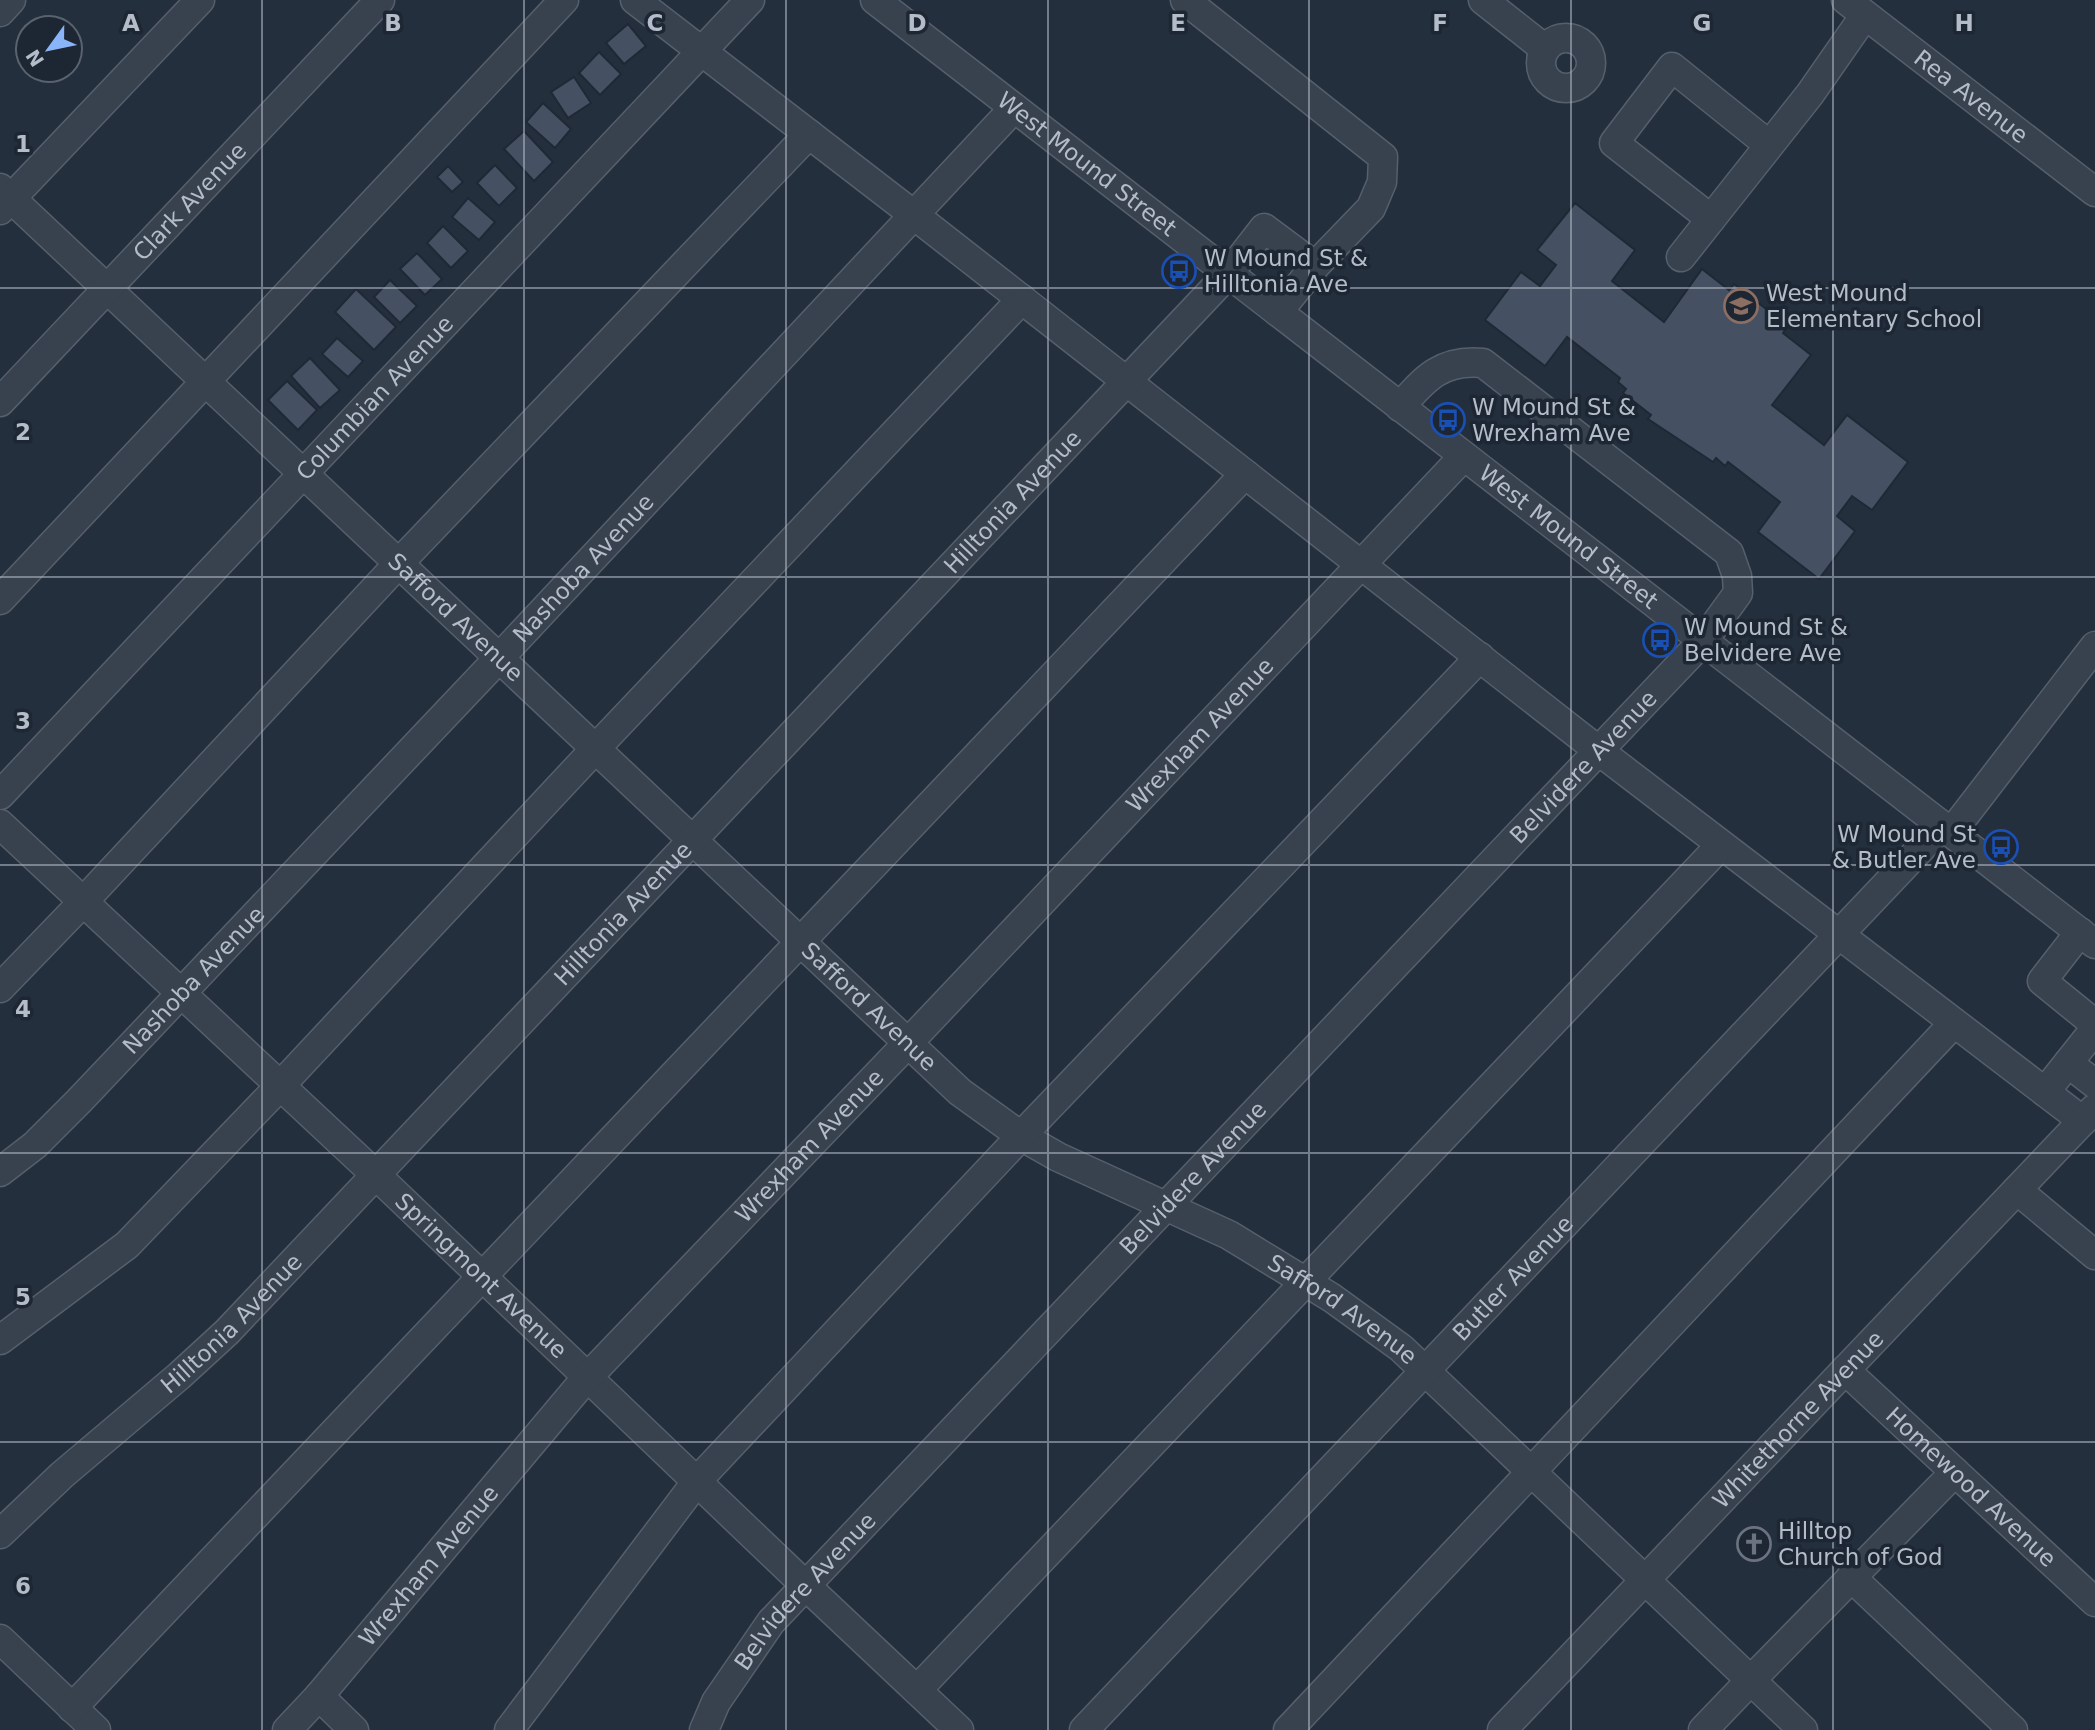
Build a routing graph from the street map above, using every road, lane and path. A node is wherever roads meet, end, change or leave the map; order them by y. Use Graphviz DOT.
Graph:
graph roads {
  1 [pos="11,0"];
  2 [pos="200,0"];
  3 [pos="380,0"];
  4 [pos="564,0"];
  5 [pos="635,0"];
  6 [pos="750,0"];
  7 [pos="875,0"];
  8 [pos="1185,0"];
  9 [pos="1483,0"];
  10 [pos="1856,7"];
  11 [pos="0,12"];
  12 [pos="1545,49"];
  13 [pos="702,51"];
  14 [pos="1014,108"];
  15 [pos="808,134"];
  16 [pos="1769,145"];
  17 [pos="2095,192"];
  18 [pos="4,199"];
  19 [pos="914,215"];
  20 [pos="1711,219"];
  21 [pos="1681,257"];
  22 [pos="1315,266"];
  23 [pos="1229,273"];
  24 [pos="107,289"];
  25 [pos="1022,299"];
  26 [pos="1278,312"];
  27 [pos="206,381"];
  28 [pos="1127,381"];
  29 [pos="0,401"];
  30 [pos="1401,407"];
  31 [pos="1464,456"];
  32 [pos="303,473"];
  33 [pos="1245,474"];
  34 [pos="399,563"];
  35 [pos="1362,564"];
  36 [pos="0,600"];
  37 [pos="1704,640"];
  38 [pos="2095,646"];
  39 [pos="499,657"];
  40 [pos="1480,657"];
  41 [pos="596,748"];
  42 [pos="1599,751"];
  43 [pos="0,795"];
  44 [pos="0,824"];
  45 [pos="1947,830"];
  46 [pos="694,840"];
  47 [pos="1721,845"];
  48 [pos="83,902"];
  49 [pos="1839,935"];
  50 [pos="2088,938"];
  51 [pos="800,941"];
  52 [pos="0,988"];
  53 [pos="180,994"];
  54 [pos="1954,1023"];
  55 [pos="2095,1027"];
  56 [pos="907,1044"];
  57 [pos="2068,1063"];
  58 [pos="2095,1084"];
  59 [pos="280,1086"];
  60 [pos="2045,1091"];
  61 [pos="2089,1115"];
  62 [pos="1021,1136"];
  63 [pos="0,1172"];
  64 [pos="377,1175"];
  65 [pos="2017,1190"];
  66 [pos="1167,1207"];
  67 [pos="2095,1255"];
  68 [pos="483,1277"];
  69 [pos="1305,1282"];
  70 [pos="0,1340"];
  71 [pos="1845,1370"];
  72 [pos="1425,1371"];
  73 [pos="588,1377"];
  74 [pos="1532,1471"];
  75 [pos="1955,1472"];
  76 [pos="697,1481"];
  77 [pos="0,1534"];
  78 [pos="1851,1577"];
  79 [pos="1646,1579"];
  80 [pos="805,1585"];
  81 [pos="2095,1602"];
  82 [pos="0,1639"];
  83 [pos="1751,1679"];
  84 [pos="917,1690"];
  85 [pos="319,1696"];
  86 [pos="72,1708"];
  87 [pos="96,1730"];
  88 [pos="287,1730"];
  89 [pos="354,1730"];
  90 [pos="509,1730"];
  91 [pos="704,1730"];
  92 [pos="959,1730"];
  93 [pos="1084,1730"];
  94 [pos="1288,1730"];
  95 [pos="1502,1730"];
  96 [pos="1703,1730"];
  97 [pos="1803,1730"];
  98 [pos="2013,1730"];
  1 -- 11 [label="street"];
  2 -- 18 [label="street"];
  3 -- 24 [label="street, Clark Avenue"];
  4 -- 27 [label="street"];
  5 -- 13 [label="street"];
  6 -- 13 [label="street, Columbian Avenue"];
  7 -- 14 [label="street, West Mound Street"];
  8 -- 22 [label="street"];
  9 -- 12 [label="street"];
  10 -- 16 [label="street"];
  10 -- 17 [label="street, Rea Avenue"];
  13 -- 15 [label="street"];
  13 -- 32 [label="street, Columbian Avenue"];
  14 -- 19 [label="street, Nashoba Avenue"];
  14 -- 23 [label="street, West Mound Street"];
  15 -- 19 [label="street"];
  15 -- 34 [label="street"];
  16 -- 20 [label="street"];
  16 -- 20 [label="street"];
  18 -- 24 [label="street, Safford Avenue"];
  19 -- 25 [label="street"];
  19 -- 39 [label="street, Nashoba Avenue"];
  20 -- 21 [label="street"];
  22 -- 23 [label="street, Hilltonia Avenue"];
  22 -- 26 [label="street"];
  23 -- 26 [label="street, West Mound Street"];
  23 -- 28 [label="street, Hilltonia Avenue"];
  24 -- 27 [label="street, Safford Avenue"];
  24 -- 29 [label="street, Clark Avenue"];
  25 -- 28 [label="street"];
  25 -- 41 [label="street"];
  26 -- 30 [label="street, West Mound Street"];
  27 -- 32 [label="street, Safford Avenue"];
  27 -- 36 [label="street"];
  28 -- 33 [label="street"];
  28 -- 46 [label="street, Hilltonia Avenue"];
  30 -- 31 [label="street, West Mound Street"];
  30 -- 37 [label="street, Belvidere Avenue"];
  31 -- 35 [label="street, Wrexham Avenue"];
  31 -- 37 [label="street, West Mound Street"];
  32 -- 34 [label="street, Safford Avenue"];
  32 -- 43 [label="street, Columbian Avenue"];
  33 -- 35 [label="street"];
  33 -- 51 [label="street"];
  34 -- 39 [label="street, Safford Avenue"];
  34 -- 48 [label="street"];
  35 -- 40 [label="street"];
  35 -- 56 [label="street, Wrexham Avenue"];
  37 -- 42 [label="street, Belvidere Avenue"];
  37 -- 45 [label="street, West Mound Street"];
  38 -- 45 [label="street, Butler Avenue"];
  39 -- 41 [label="street, Safford Avenue"];
  39 -- 53 [label="street, Nashoba Avenue"];
  40 -- 42 [label="street"];
  40 -- 62 [label="street"];
  41 -- 46 [label="street, Safford Avenue"];
  41 -- 59 [label="street"];
  42 -- 47 [label="street"];
  42 -- 66 [label="street, Belvidere Avenue"];
  44 -- 48 [label="street, Springmont Avenue"];
  45 -- 49 [label="street, Butler Avenue"];
  45 -- 50 [label="street, West Mound Street"];
  46 -- 51 [label="street, Safford Avenue"];
  46 -- 64 [label="street, Hilltonia Avenue"];
  47 -- 49 [label="street"];
  47 -- 69 [label="street"];
  48 -- 52 [label="street"];
  48 -- 53 [label="street, Springmont Avenue"];
  49 -- 54 [label="street"];
  49 -- 72 [label="street, Butler Avenue"];
  50 -- 55 [label="street"];
  51 -- 56 [label="street, Safford Avenue"];
  51 -- 68 [label="street"];
  53 -- 59 [label="street, Springmont Avenue"];
  53 -- 63 [label="street, Nashoba Avenue"];
  54 -- 60 [label="street"];
  54 -- 74 [label="street"];
  55 -- 57 [label="street"];
  56 -- 62 [label="street, Safford Avenue"];
  56 -- 73 [label="street, Wrexham Avenue"];
  57 -- 58 [label="street"];
  57 -- 60 [label="street"];
  59 -- 64 [label="street, Springmont Avenue"];
  59 -- 70 [label="street"];
  60 -- 61 [label="street"];
  61 -- 65 [label="street, Whitethorne Avenue"];
  62 -- 66 [label="street, Safford Avenue"];
  62 -- 76 [label="street"];
  64 -- 68 [label="street, Springmont Avenue"];
  64 -- 77 [label="street, Hilltonia Avenue"];
  65 -- 67 [label="street"];
  65 -- 71 [label="street, Whitethorne Avenue"];
  66 -- 69 [label="street, Safford Avenue"];
  66 -- 80 [label="street, Belvidere Avenue"];
  68 -- 73 [label="street, Springmont Avenue"];
  68 -- 86 [label="street"];
  69 -- 72 [label="street, Safford Avenue"];
  69 -- 84 [label="street"];
  71 -- 75 [label="street, Homewood Avenue"];
  71 -- 79 [label="street, Whitethorne Avenue"];
  72 -- 74 [label="street, Safford Avenue"];
  72 -- 93 [label="street, Butler Avenue"];
  73 -- 76 [label="street, Springmont Avenue"];
  73 -- 85 [label="street, Wrexham Avenue"];
  74 -- 79 [label="street, Safford Avenue"];
  74 -- 94 [label="street"];
  75 -- 78 [label="street"];
  75 -- 81 [label="street, Homewood Avenue"];
  76 -- 80 [label="street, Springmont Avenue"];
  76 -- 90 [label="street"];
  78 -- 83 [label="street"];
  78 -- 98 [label="street"];
  79 -- 83 [label="street, Safford Avenue"];
  79 -- 95 [label="street, Whitethorne Avenue"];
  80 -- 84 [label="street, Springmont Avenue"];
  80 -- 91 [label="street, Belvidere Avenue"];
  82 -- 86 [label="street"];
  83 -- 96 [label="street"];
  83 -- 97 [label="street, Safford Avenue"];
  84 -- 92 [label="street, Springmont Avenue"];
  85 -- 88 [label="street, Wrexham Avenue"];
  85 -- 89 [label="street"];
  86 -- 87 [label="street"];
}
